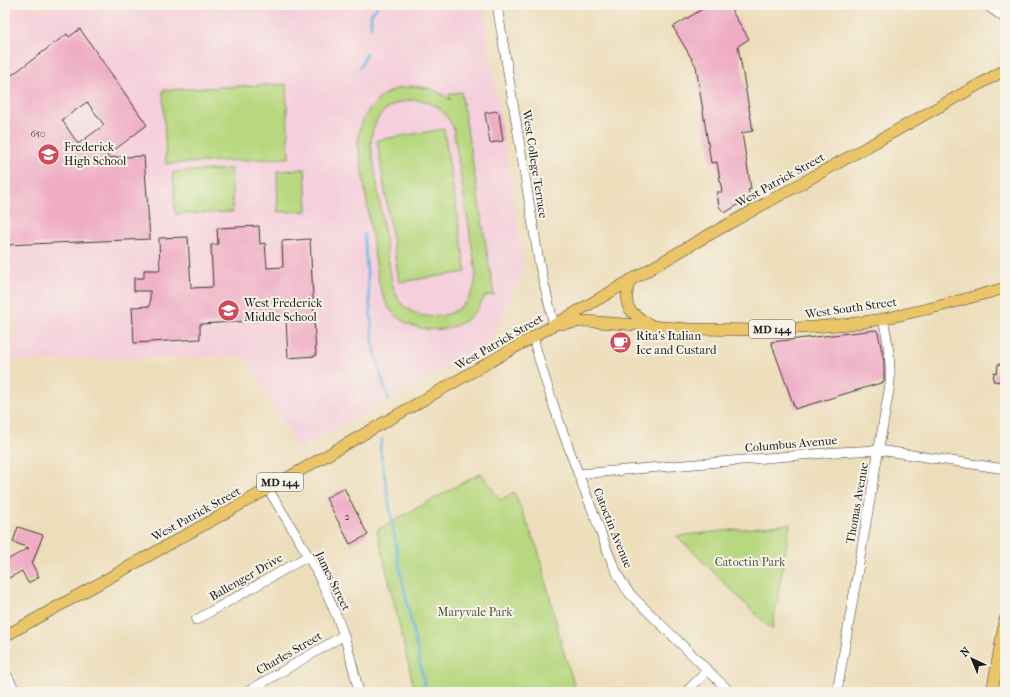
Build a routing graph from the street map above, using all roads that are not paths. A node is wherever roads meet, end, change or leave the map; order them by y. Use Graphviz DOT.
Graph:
graph roads {
  1 [pos="497,5"];
  2 [pos="986,5"];
  3 [pos="1005,18"];
  4 [pos="1005,70"];
  5 [pos="630,280"];
  6 [pos="1005,288"];
  7 [pos="883,319"];
  8 [pos="554,325"];
  9 [pos="656,327"];
  10 [pos="533,337"];
  11 [pos="879,450"];
  12 [pos="1005,469"];
  13 [pos="578,474"];
  14 [pos="268,489"];
  15 [pos="308,556"];
  16 [pos="196,620"];
  17 [pos="1005,620"];
  18 [pos="5,636"];
  19 [pos="344,636"];
  20 [pos="708,670"];
  21 [pos="5,672"];
  22 [pos="16,692"];
  23 [pos="247,692"];
  24 [pos="359,692"];
  25 [pos="686,692"];
  26 [pos="730,692"];
  27 [pos="837,692"];
  28 [pos="992,692"];
  1 -- 8 [label="street, West College Terrace"];
  2 -- 3 [label="street"];
  4 -- 5 [label="main road, West Patrick Street / MD 144"];
  5 -- 8 [label="main road, West Patrick Street / MD 144"];
  5 -- 9 [label="main road"];
  6 -- 7 [label="main road, West South Street / MD 144"];
  7 -- 9 [label="main road, West South Street / MD 144"];
  7 -- 11 [label="street, Thomas Avenue"];
  8 -- 9 [label="main road, West South Street / MD 144"];
  8 -- 10 [label="main road, West Patrick Street / MD 144"];
  10 -- 13 [label="street, Catoctin Avenue"];
  10 -- 14 [label="main road, West Patrick Street / MD 144"];
  11 -- 12 [label="street, Columbus Avenue"];
  11 -- 13 [label="street, Columbus Avenue"];
  11 -- 27 [label="street, Thomas Avenue"];
  13 -- 20 [label="street, Catoctin Avenue"];
  14 -- 15 [label="street, James Street"];
  14 -- 18 [label="main road, West Patrick Street / MD 144"];
  15 -- 16 [label="street, Ballenger Drive"];
  15 -- 19 [label="street, James Street"];
  17 -- 28 [label="main road"];
  19 -- 23 [label="street, Charles Street"];
  19 -- 24 [label="street, James Street"];
  20 -- 25 [label="street"];
  20 -- 26 [label="street, Catoctin Avenue"];
  21 -- 22 [label="street"];
}
